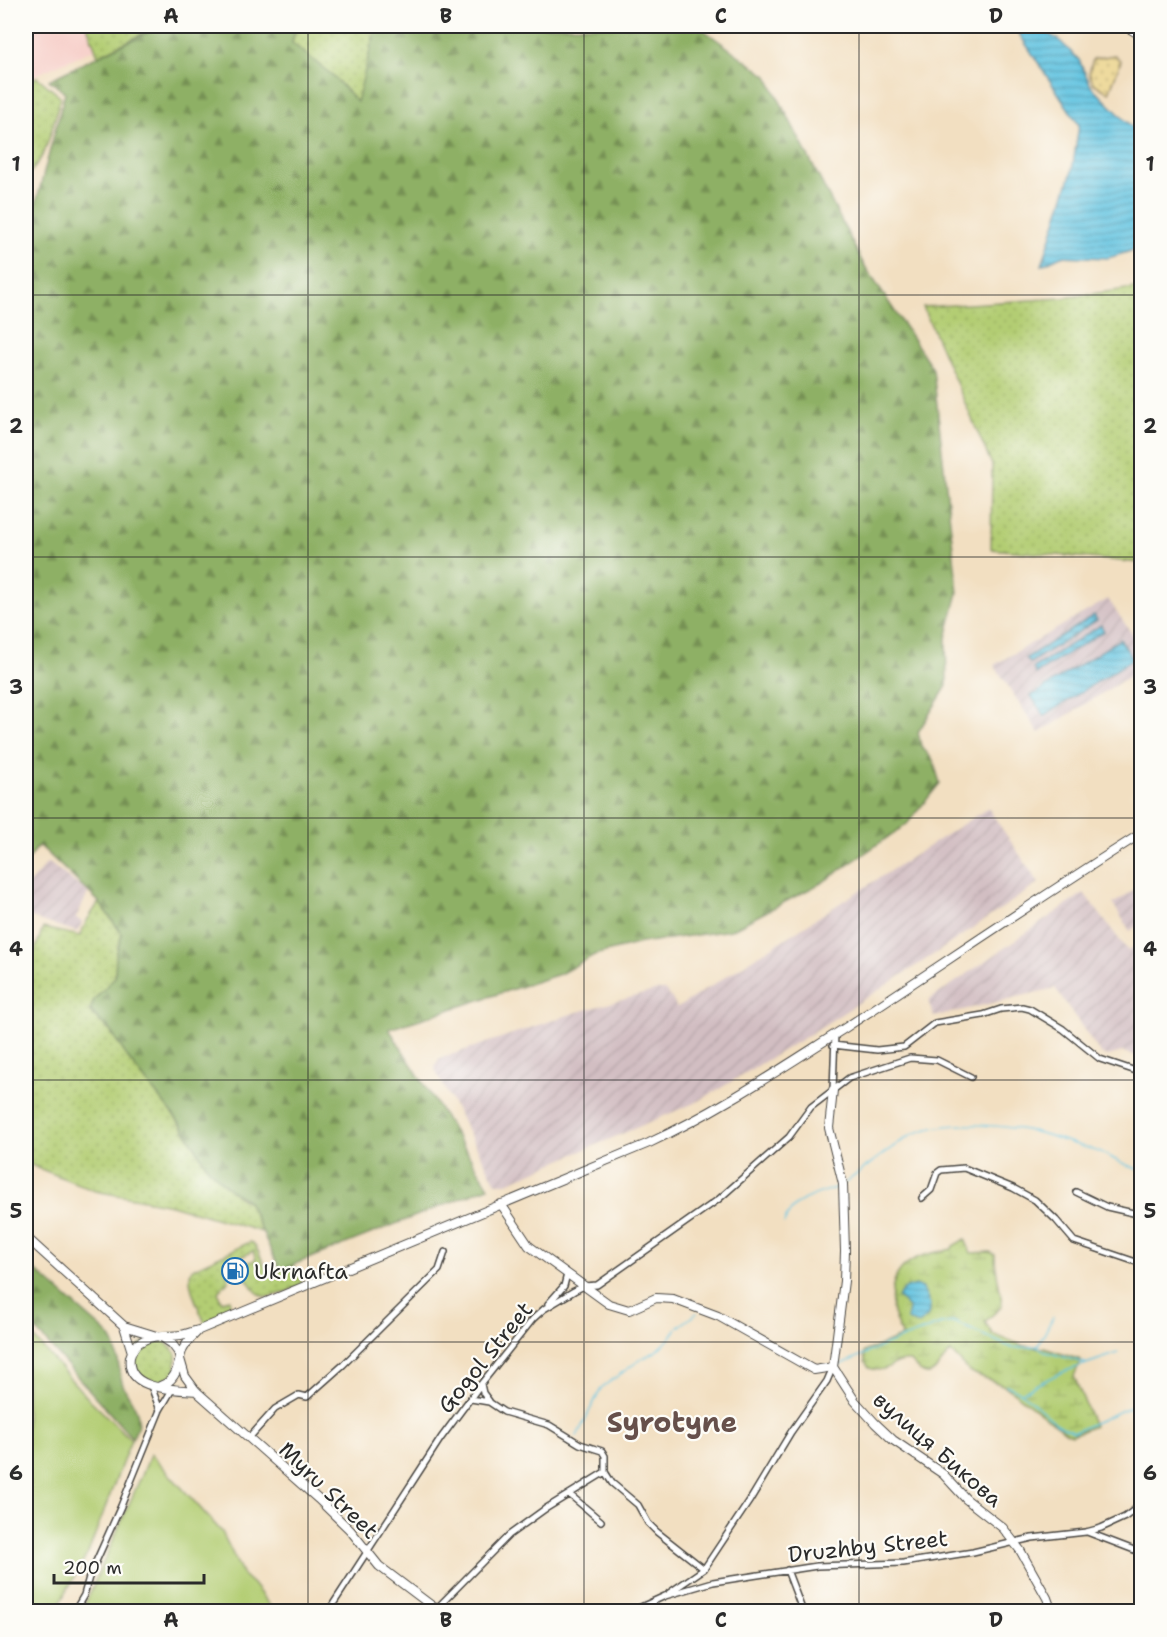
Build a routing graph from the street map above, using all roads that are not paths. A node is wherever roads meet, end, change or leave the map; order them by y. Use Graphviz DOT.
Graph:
graph roads {
  1 [pos="1126,26"];
  2 [pos="1142,36"];
  3 [pos="1142,833"];
  4 [pos="835,1034"];
  5 [pos="833,1045"];
  6 [pos="1142,1073"];
  7 [pos="971,1077"];
  8 [pos="832,1090"];
  9 [pos="1076,1192"];
  10 [pos="922,1198"];
  11 [pos="501,1204"];
  12 [pos="1142,1215"];
  13 [pos="26,1238"];
  14 [pos="445,1252"];
  15 [pos="1142,1264"];
  16 [pos="567,1274"];
  17 [pos="584,1286"];
  18 [pos="544,1309"];
  19 [pos="124,1326"];
  20 [pos="199,1330"];
  21 [pos="157,1337"];
  22 [pos="132,1352"];
  23 [pos="180,1363"];
  24 [pos="833,1367"];
  25 [pos="177,1372"];
  26 [pos="481,1384"];
  27 [pos="155,1386"];
  28 [pos="173,1388"];
  29 [pos="196,1391"];
  30 [pos="471,1399"];
  31 [pos="489,1402"];
  32 [pos="160,1410"];
  33 [pos="249,1438"];
  34 [pos="604,1472"];
  35 [pos="569,1494"];
  36 [pos="1142,1504"];
  37 [pos="601,1521"];
  38 [pos="1086,1532"];
  39 [pos="1013,1542"];
  40 [pos="368,1553"];
  41 [pos="1142,1553"];
  42 [pos="704,1569"];
  43 [pos="787,1570"];
  44 [pos="665,1596"];
  45 [pos="438,1610"];
  46 [pos="74,1611"];
  47 [pos="328,1611"];
  48 [pos="630,1611"];
  49 [pos="803,1611"];
  50 [pos="1052,1611"];
  1 -- 2 [label="street"];
  3 -- 4 [label="street"];
  4 -- 5 [label="street"];
  4 -- 11 [label="street"];
  5 -- 6 [label="street"];
  5 -- 8 [label="street"];
  7 -- 8 [label="street, Gogol Street"];
  8 -- 17 [label="street, Gogol Street"];
  8 -- 24 [label="street"];
  9 -- 12 [label="street"];
  10 -- 15 [label="street"];
  11 -- 16 [label="street"];
  11 -- 20 [label="street"];
  13 -- 19 [label="street"];
  14 -- 33 [label="street"];
  16 -- 17 [label="street"];
  16 -- 18 [label="street"];
  17 -- 18 [label="street, Gogol Street"];
  17 -- 24 [label="street"];
  18 -- 26 [label="street, Gogol Street"];
  19 -- 21 [label="street"];
  19 -- 22 [label="street"];
  20 -- 21 [label="street"];
  20 -- 23 [label="street"];
  21 -- 22 [label="street"];
  21 -- 23 [label="street"];
  22 -- 27 [label="street"];
  23 -- 25 [label="street"];
  23 -- 29 [label="street"];
  24 -- 39 [label="street, вулиця Бикова"];
  24 -- 42 [label="street"];
  25 -- 27 [label="street"];
  25 -- 28 [label="street"];
  26 -- 30 [label="street, Gogol Street"];
  26 -- 31 [label="street"];
  27 -- 28 [label="street"];
  27 -- 32 [label="street"];
  28 -- 29 [label="street"];
  28 -- 32 [label="street"];
  29 -- 33 [label="street, Myru Street"];
  30 -- 31 [label="street"];
  30 -- 40 [label="street, Gogol Street"];
  31 -- 34 [label="street"];
  32 -- 46 [label="street"];
  33 -- 40 [label="street, Myru Street"];
  34 -- 35 [label="street"];
  34 -- 42 [label="street"];
  35 -- 37 [label="street"];
  35 -- 45 [label="street"];
  36 -- 38 [label="street, Druzhby Street"];
  38 -- 39 [label="street, Druzhby Street"];
  38 -- 41 [label="street"];
  39 -- 43 [label="street, Druzhby Street"];
  39 -- 50 [label="street, вулиця Бикова"];
  40 -- 45 [label="street, Myru Street"];
  40 -- 47 [label="street, Gogol Street"];
  42 -- 44 [label="street"];
  43 -- 44 [label="street, Druzhby Street"];
  43 -- 49 [label="street"];
  44 -- 48 [label="street, Druzhby Street"];
}
